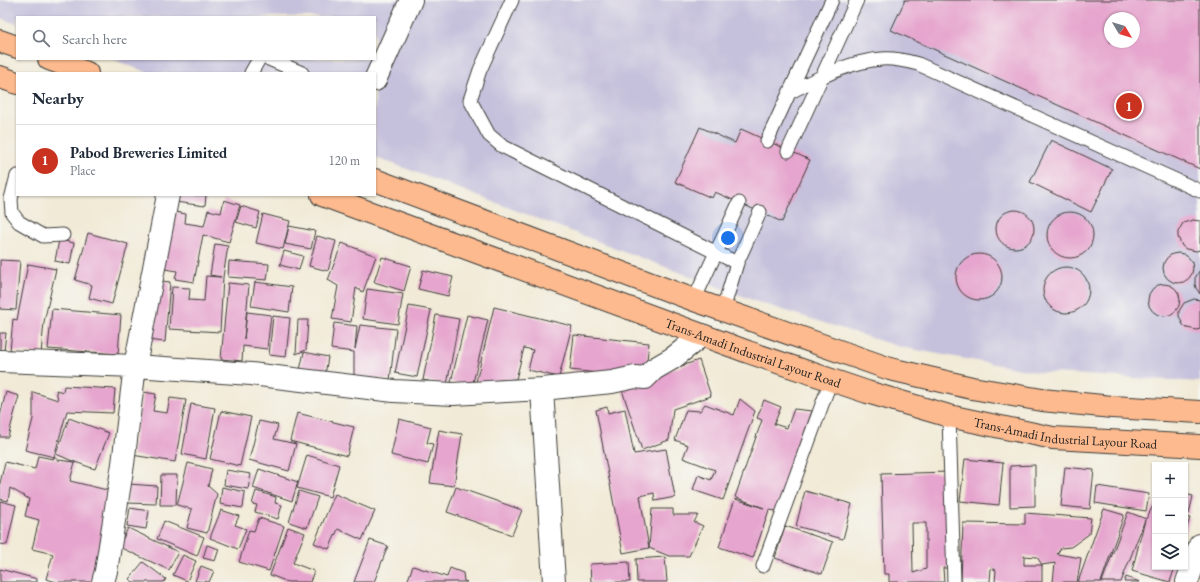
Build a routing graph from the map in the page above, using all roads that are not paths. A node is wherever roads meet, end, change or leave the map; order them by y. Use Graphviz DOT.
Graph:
graph roads {
  1 [pos="411,0"];
  2 [pos="512,0"];
  3 [pos="832,0"];
  4 [pos="857,0"];
  5 [pos="0,41"];
  6 [pos="16,47"];
  7 [pos="52,60"];
  8 [pos="258,60"];
  9 [pos="271,60"];
  10 [pos="84,72"];
  11 [pos="252,72"];
  12 [pos="300,72"];
  13 [pos="0,77"];
  14 [pos="822,77"];
  15 [pos="376,78"];
  16 [pos="16,83"];
  17 [pos="790,92"];
  18 [pos="767,142"];
  19 [pos="788,151"];
  20 [pos="16,180"];
  21 [pos="376,180"];
  22 [pos="1200,191"];
  23 [pos="168,196"];
  24 [pos="327,196"];
  25 [pos="739,203"];
  26 [pos="760,212"];
  27 [pos="63,234"];
  28 [pos="717,253"];
  29 [pos="737,263"];
  30 [pos="694,300"];
  31 [pos="723,310"];
  32 [pos="702,335"];
  33 [pos="0,361"];
  34 [pos="135,366"];
  35 [pos="831,380"];
  36 [pos="542,389"];
  37 [pos="1200,412"];
  38 [pos="949,416"];
  39 [pos="1200,446"];
  40 [pos="1200,545"];
  41 [pos="763,566"];
  42 [pos="103,582"];
  43 [pos="554,582"];
  44 [pos="954,582"];
  45 [pos="1187,582"];
  1 -- 15 [label="street"];
  2 -- 28 [label="lane"];
  3 -- 17 [label="lane"];
  4 -- 14 [label="lane"];
  5 -- 6 [label="main road"];
  7 -- 10 [label="main road"];
  8 -- 11 [label="lane"];
  9 -- 12 [label="lane"];
  13 -- 16 [label="main road"];
  14 -- 17 [label="lane"];
  14 -- 19 [label="lane"];
  14 -- 22 [label="lane"];
  17 -- 18 [label="lane"];
  20 -- 27 [label="lane"];
  21 -- 30 [label="main road"];
  23 -- 34 [label="street"];
  24 -- 32 [label="main road, Trans-Amadi Industrial Layour Road"];
  25 -- 28 [label="lane"];
  26 -- 29 [label="lane"];
  28 -- 29 [label="lane"];
  28 -- 30 [label="lane"];
  29 -- 31 [label="lane"];
  30 -- 31 [label="main road"];
  31 -- 37 [label="main road"];
  32 -- 35 [label="main road, Trans-Amadi Industrial Layour Road"];
  32 -- 36 [label="street"];
  33 -- 34 [label="street"];
  34 -- 36 [label="street"];
  34 -- 42 [label="street"];
  35 -- 38 [label="main road, Trans-Amadi Industrial Layour Road"];
  35 -- 41 [label="lane"];
  36 -- 43 [label="street"];
  38 -- 39 [label="main road, Trans-Amadi Industrial Layour Road"];
  38 -- 44 [label="lane"];
  40 -- 45 [label="street"];
}
